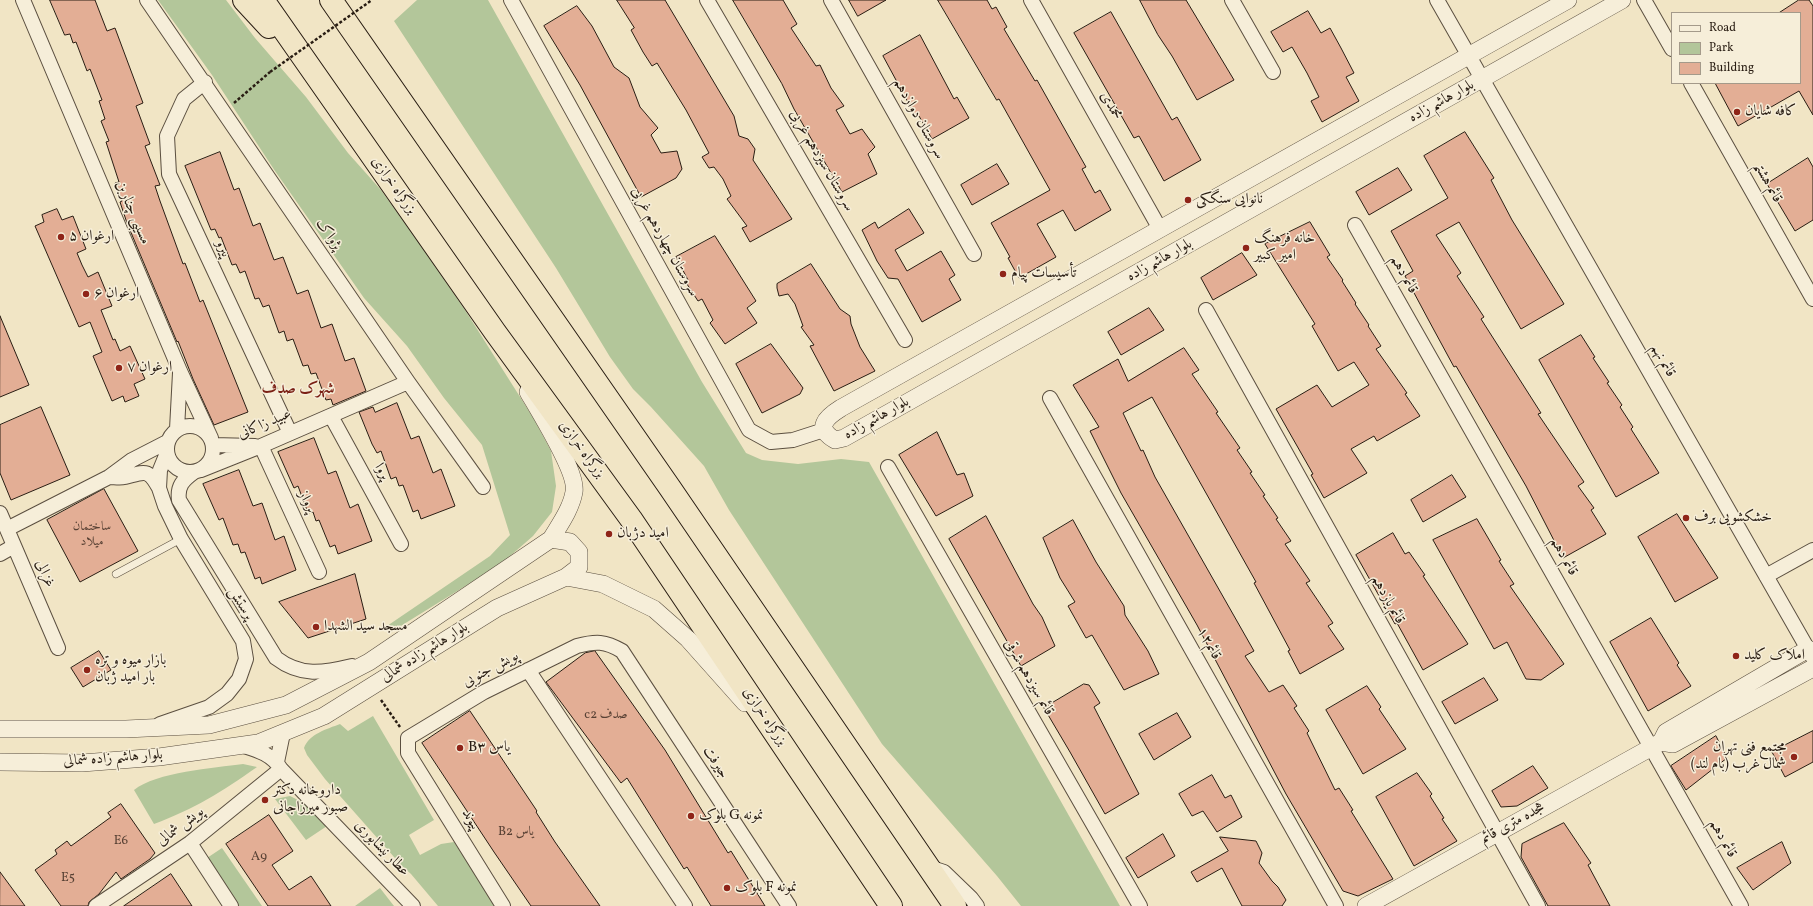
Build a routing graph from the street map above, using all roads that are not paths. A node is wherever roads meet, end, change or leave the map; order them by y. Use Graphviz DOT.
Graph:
graph roads {
  1 [pos="23,0"];
  2 [pos="147,0"];
  3 [pos="244,0"];
  4 [pos="263,0"];
  5 [pos="331,0"];
  6 [pos="336,0"];
  7 [pos="511,0"];
  8 [pos="708,0"];
  9 [pos="831,0"];
  10 [pos="1031,0"];
  11 [pos="1232,0"];
  12 [pos="1437,0"];
  13 [pos="1568,0"];
  14 [pos="1622,0"];
  15 [pos="1644,0"];
  16 [pos="357,36"];
  17 [pos="1671,47"];
  18 [pos="1468,56"];
  19 [pos="1273,72"];
  20 [pos="316,76"];
  21 [pos="1482,80"];
  22 [pos="204,82"];
  23 [pos="1692,84"];
  24 [pos="1356,225"];
  25 [pos="1160,229"];
  26 [pos="974,254"];
  27 [pos="1813,299"];
  28 [pos="1206,310"];
  29 [pos="1000,318"];
  30 [pos="495,332"];
  31 [pos="905,340"];
  32 [pos="1015,342"];
  33 [pos="180,370"];
  34 [pos="408,382"];
  35 [pos="1050,398"];
  36 [pos="331,416"];
  37 [pos="177,429"];
  38 [pos="824,430"];
  39 [pos="290,433"];
  40 [pos="212,442"];
  41 [pos="261,446"];
  42 [pos="167,448"];
  43 [pos="888,467"];
  44 [pos="197,471"];
  45 [pos="109,476"];
  46 [pos="483,487"];
  47 [pos="159,488"];
  48 [pos="0,513"];
  49 [pos="6,529"];
  50 [pos="551,539"];
  51 [pos="181,540"];
  52 [pos="401,544"];
  53 [pos="14,546"];
  54 [pos="1813,550"];
  55 [pos="0,554"];
  56 [pos="319,572"];
  57 [pos="116,574"];
  58 [pos="1766,576"];
  59 [pos="566,577"];
  60 [pos="609,643"];
  61 [pos="58,648"];
  62 [pos="1810,654"];
  63 [pos="370,662"];
  64 [pos="1813,668"];
  65 [pos="528,670"];
  66 [pos="148,728"];
  67 [pos="0,729"];
  68 [pos="283,733"];
  69 [pos="241,745"];
  70 [pos="1656,745"];
  71 [pos="787,751"];
  72 [pos="408,753"];
  73 [pos="0,762"];
  74 [pos="279,765"];
  75 [pos="1497,833"];
  76 [pos="190,843"];
  77 [pos="927,866"];
  78 [pos="96,906"];
  79 [pos="231,906"];
  80 [pos="412,906"];
  81 [pos="504,906"];
  82 [pos="685,906"];
  83 [pos="789,906"];
  84 [pos="891,906"];
  85 [pos="955,906"];
  86 [pos="977,906"];
  87 [pos="1140,906"];
  88 [pos="1336,906"];
  89 [pos="1366,906"];
  90 [pos="1538,906"];
  91 [pos="1741,906"];
  1 -- 33 [label="street, مسیبی چناربن"];
  2 -- 22 [label="street, پژواک"];
  3 -- 20 [label="highway"];
  4 -- 20 [label="highway, بزرگراه خرازی"];
  5 -- 16 [label="highway"];
  6 -- 16 [label="highway"];
  7 -- 38 [label="street, سروستان چهاردهم غربی"];
  8 -- 31 [label="street, سروستان سیزدهم غربی"];
  9 -- 26 [label="street, سروستان دوازدهم"];
  10 -- 25 [label="street, محمدی"];
  11 -- 19 [label="street"];
  12 -- 18 [label="street, قائم نهم"];
  13 -- 18 [label="street, بلوار هاشم زاده"];
  14 -- 21 [label="street, بلوار هاشم زاده"];
  15 -- 17 [label="street"];
  16 -- 77 [label="highway"];
  18 -- 21 [label="street, قائم نهم"];
  18 -- 25 [label="street, بلوار هاشم زاده"];
  20 -- 30 [label="highway, بزرگراه خرازی"];
  21 -- 32 [label="street, بلوار هاشم زاده"];
  21 -- 58 [label="street, قائم نهم"];
  22 -- 34 [label="street, پژواک"];
  22 -- 39 [label="street, پیرو"];
  23 -- 27 [label="street, قائم هشتم"];
  24 -- 70 [label="street, قائم دهم"];
  25 -- 29 [label="street, بلوار هاشم زاده"];
  28 -- 75 [label="street, قائم یازدهم"];
  29 -- 32 [label="street"];
  29 -- 38 [label="street, بلوار هاشم زاده"];
  30 -- 50 [label="street, بلوار هاشم زاده شمالی"];
  30 -- 71 [label="highway, بزرگراه خرازی"];
  32 -- 38 [label="street, بلوار هاشم زاده"];
  33 -- 37 [label="street"];
  33 -- 40 [label="street, مسیبی چناربن"];
  34 -- 36 [label="street, عبید زاکانی"];
  34 -- 46 [label="street, پژواک"];
  35 -- 88 [label="street, قائم۱۲"];
  36 -- 39 [label="street, عبید زاکانی"];
  36 -- 52 [label="street, پروا"];
  37 -- 40 [label="street"];
  37 -- 42 [label="street"];
  39 -- 41 [label="street, عبید زاکانی"];
  40 -- 41 [label="street"];
  40 -- 44 [label="street"];
  41 -- 44 [label="street, عبید زاکانی"];
  41 -- 56 [label="street, پرواز"];
  42 -- 44 [label="street"];
  42 -- 45 [label="street"];
  42 -- 47 [label="street, پرستش"];
  43 -- 87 [label="street, قائم سیزدهم شرقی"];
  44 -- 63 [label="street, پرستش"];
  45 -- 47 [label="street"];
  45 -- 49 [label="street"];
  47 -- 51 [label="street, پرستش"];
  48 -- 49 [label="street, غزالی"];
  49 -- 53 [label="street, غزالی"];
  50 -- 59 [label="street"];
  50 -- 63 [label="street, بلوار هاشم زاده شمالی"];
  51 -- 57 [label="lane"];
  51 -- 66 [label="street, پرستش"];
  53 -- 55 [label="street"];
  53 -- 61 [label="street, غزالی"];
  54 -- 58 [label="street"];
  58 -- 62 [label="street, قائم نهم"];
  59 -- 68 [label="street, بلوار هاشم زاده شمالی"];
  59 -- 71 [label="street"];
  60 -- 65 [label="street, پویش جنوبی"];
  60 -- 83 [label="street, جيرفت"];
  62 -- 70 [label="street, هجده متری قائم"];
  63 -- 66 [label="street, بلوار هاشم زاده شمالی"];
  64 -- 70 [label="street, هجده متری قائم"];
  65 -- 72 [label="street, پویش جنوبی"];
  65 -- 82 [label="street"];
  66 -- 67 [label="street, بلوار هاشم زاده شمالی"];
  68 -- 69 [label="street, بلوار هاشم زاده شمالی"];
  68 -- 74 [label="street"];
  69 -- 73 [label="street, بلوار هاشم زاده شمالی"];
  69 -- 74 [label="street, عطار نیشابوری"];
  70 -- 75 [label="street, هجده متری قائم"];
  70 -- 91 [label="street, قائم دهم"];
  71 -- 84 [label="highway, بزرگراه خرازی"];
  72 -- 81 [label="street, پیوند"];
  74 -- 76 [label="street, پویش شمالی"];
  74 -- 80 [label="street, عطار نیشابوری"];
  75 -- 89 [label="street, هجده متری قائم"];
  75 -- 90 [label="street, قائم یازدهم"];
  76 -- 78 [label="street, پویش شمالی"];
  76 -- 79 [label="street"];
  77 -- 85 [label="highway"];
  77 -- 86 [label="street"];
}
